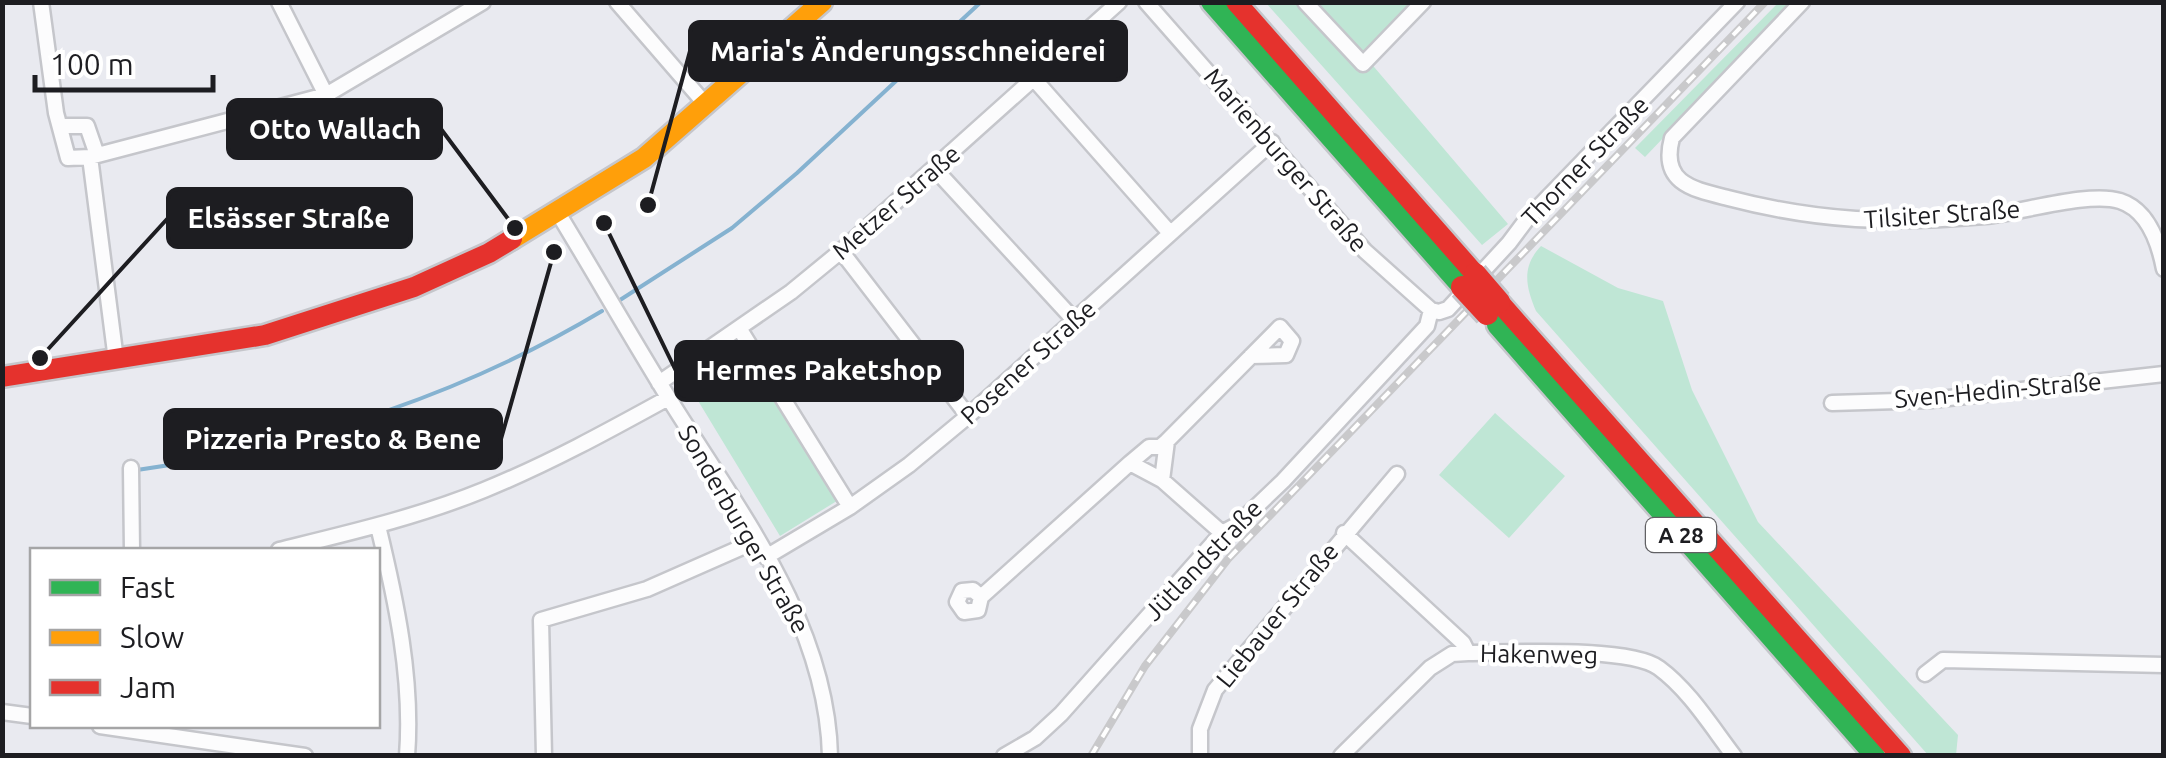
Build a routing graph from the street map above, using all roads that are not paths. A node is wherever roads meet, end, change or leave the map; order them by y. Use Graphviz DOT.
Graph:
graph roads {
  1 [pos="42,2"];
  2 [pos="279,2"];
  3 [pos="484,2"];
  4 [pos="617,2"];
  5 [pos="822,2"];
  6 [pos="1119,2"];
  7 [pos="1146,2"];
  8 [pos="1211,2"];
  9 [pos="1236,2"];
  10 [pos="1305,2"];
  11 [pos="1424,2"];
  12 [pos="1737,2"];
  13 [pos="1802,2"];
  14 [pos="1034,79"];
  15 [pos="326,94"];
  16 [pos="708,106"];
  17 [pos="60,126"];
  18 [pos="1272,142"];
  19 [pos="94,156"];
  20 [pos="934,168"];
  21 [pos="558,213"];
  22 [pos="1170,234"];
  23 [pos="841,252"];
  24 [pos="2164,268"];
  25 [pos="1469,280"];
  26 [pos="1493,308"];
  27 [pos="1431,310"];
  28 [pos="1074,320"];
  29 [pos="738,328"];
  30 [pos="1251,356"];
  31 [pos="116,360"];
  32 [pos="2164,374"];
  33 [pos="2,376"];
  34 [pos="660,383"];
  35 [pos="668,398"];
  36 [pos="1832,402"];
  37 [pos="968,416"];
  38 [pos="1166,441"];
  39 [pos="1130,463"];
  40 [pos="131,468"];
  41 [pos="1397,474"];
  42 [pos="1162,480"];
  43 [pos="850,506"];
  44 [pos="378,526"];
  45 [pos="1222,533"];
  46 [pos="1344,533"];
  47 [pos="756,540"];
  48 [pos="132,548"];
  49 [pos="287,548"];
  50 [pos="766,558"];
  51 [pos="982,596"];
  52 [pos="1468,653"];
  53 [pos="2164,665"];
  54 [pos="1925,674"];
  55 [pos="2,712"];
  56 [pos="30,716"];
  57 [pos="130,728"];
  58 [pos="305,756"];
  59 [pos="407,756"];
  60 [pos="544,756"];
  61 [pos="830,756"];
  62 [pos="1004,756"];
  63 [pos="1200,756"];
  64 [pos="1341,756"];
  65 [pos="1734,756"];
  66 [pos="1876,756"];
  67 [pos="1901,756"];
  1 -- 17 [label="street"];
  2 -- 15 [label="street"];
  3 -- 15 [label="street"];
  4 -- 16 [label="street"];
  5 -- 16 [label="main road"];
  6 -- 14 [label="street, Metzer Straße"];
  7 -- 18 [label="street, Marienburger Straße"];
  8 -- 25 [label="main road, A 28"];
  9 -- 25 [label="main road, A 28"];
  10 -- 11 [label="street"];
  12 -- 27 [label="street, Thorner Straße"];
  13 -- 24 [label="street, Tilsiter Straße"];
  14 -- 20 [label="street, Metzer Straße"];
  14 -- 22 [label="street"];
  15 -- 19 [label="street"];
  16 -- 21 [label="main road"];
  17 -- 19 [label="street"];
  17 -- 19 [label="street"];
  18 -- 22 [label="street, Posener Straße"];
  18 -- 27 [label="street, Marienburger Straße"];
  19 -- 31 [label="street"];
  20 -- 23 [label="street, Metzer Straße"];
  20 -- 28 [label="street"];
  21 -- 31 [label="main road"];
  21 -- 34 [label="street, Sonderburger Straße"];
  22 -- 28 [label="street, Posener Straße"];
  23 -- 29 [label="street, Metzer Straße"];
  23 -- 37 [label="street"];
  25 -- 26 [label="main road, A 28, bridge"];
  26 -- 66 [label="main road, A 28"];
  26 -- 67 [label="main road, A 28"];
  27 -- 45 [label="street, Jütlandstraße"];
  28 -- 37 [label="street, Posener Straße"];
  29 -- 34 [label="street, Metzer Straße"];
  29 -- 43 [label="street"];
  30 -- 38 [label="street"];
  31 -- 33 [label="main road"];
  32 -- 36 [label="street, Sven-Hedin-Straße"];
  34 -- 35 [label="street, Sonderburger Straße"];
  35 -- 44 [label="street"];
  35 -- 47 [label="street, Sonderburger Straße"];
  37 -- 43 [label="street, Posener Straße"];
  38 -- 39 [label="street"];
  38 -- 42 [label="street"];
  39 -- 42 [label="street"];
  39 -- 51 [label="street"];
  40 -- 48 [label="street"];
  41 -- 46 [label="street, Liebauer Straße"];
  42 -- 45 [label="street"];
  43 -- 50 [label="street, Posener Straße"];
  44 -- 49 [label="street"];
  44 -- 59 [label="street"];
  45 -- 62 [label="street, Jütlandstraße"];
  46 -- 52 [label="street, Liebauer Straße"];
  46 -- 63 [label="street, Liebauer Straße"];
  47 -- 50 [label="street, Sonderburger Straße"];
  47 -- 60 [label="street"];
  50 -- 61 [label="street, Sonderburger Straße"];
  52 -- 64 [label="street, Hakenweg"];
  52 -- 65 [label="street, Hakenweg"];
  53 -- 54 [label="street"];
  55 -- 56 [label="street"];
  57 -- 58 [label="street"];
}
